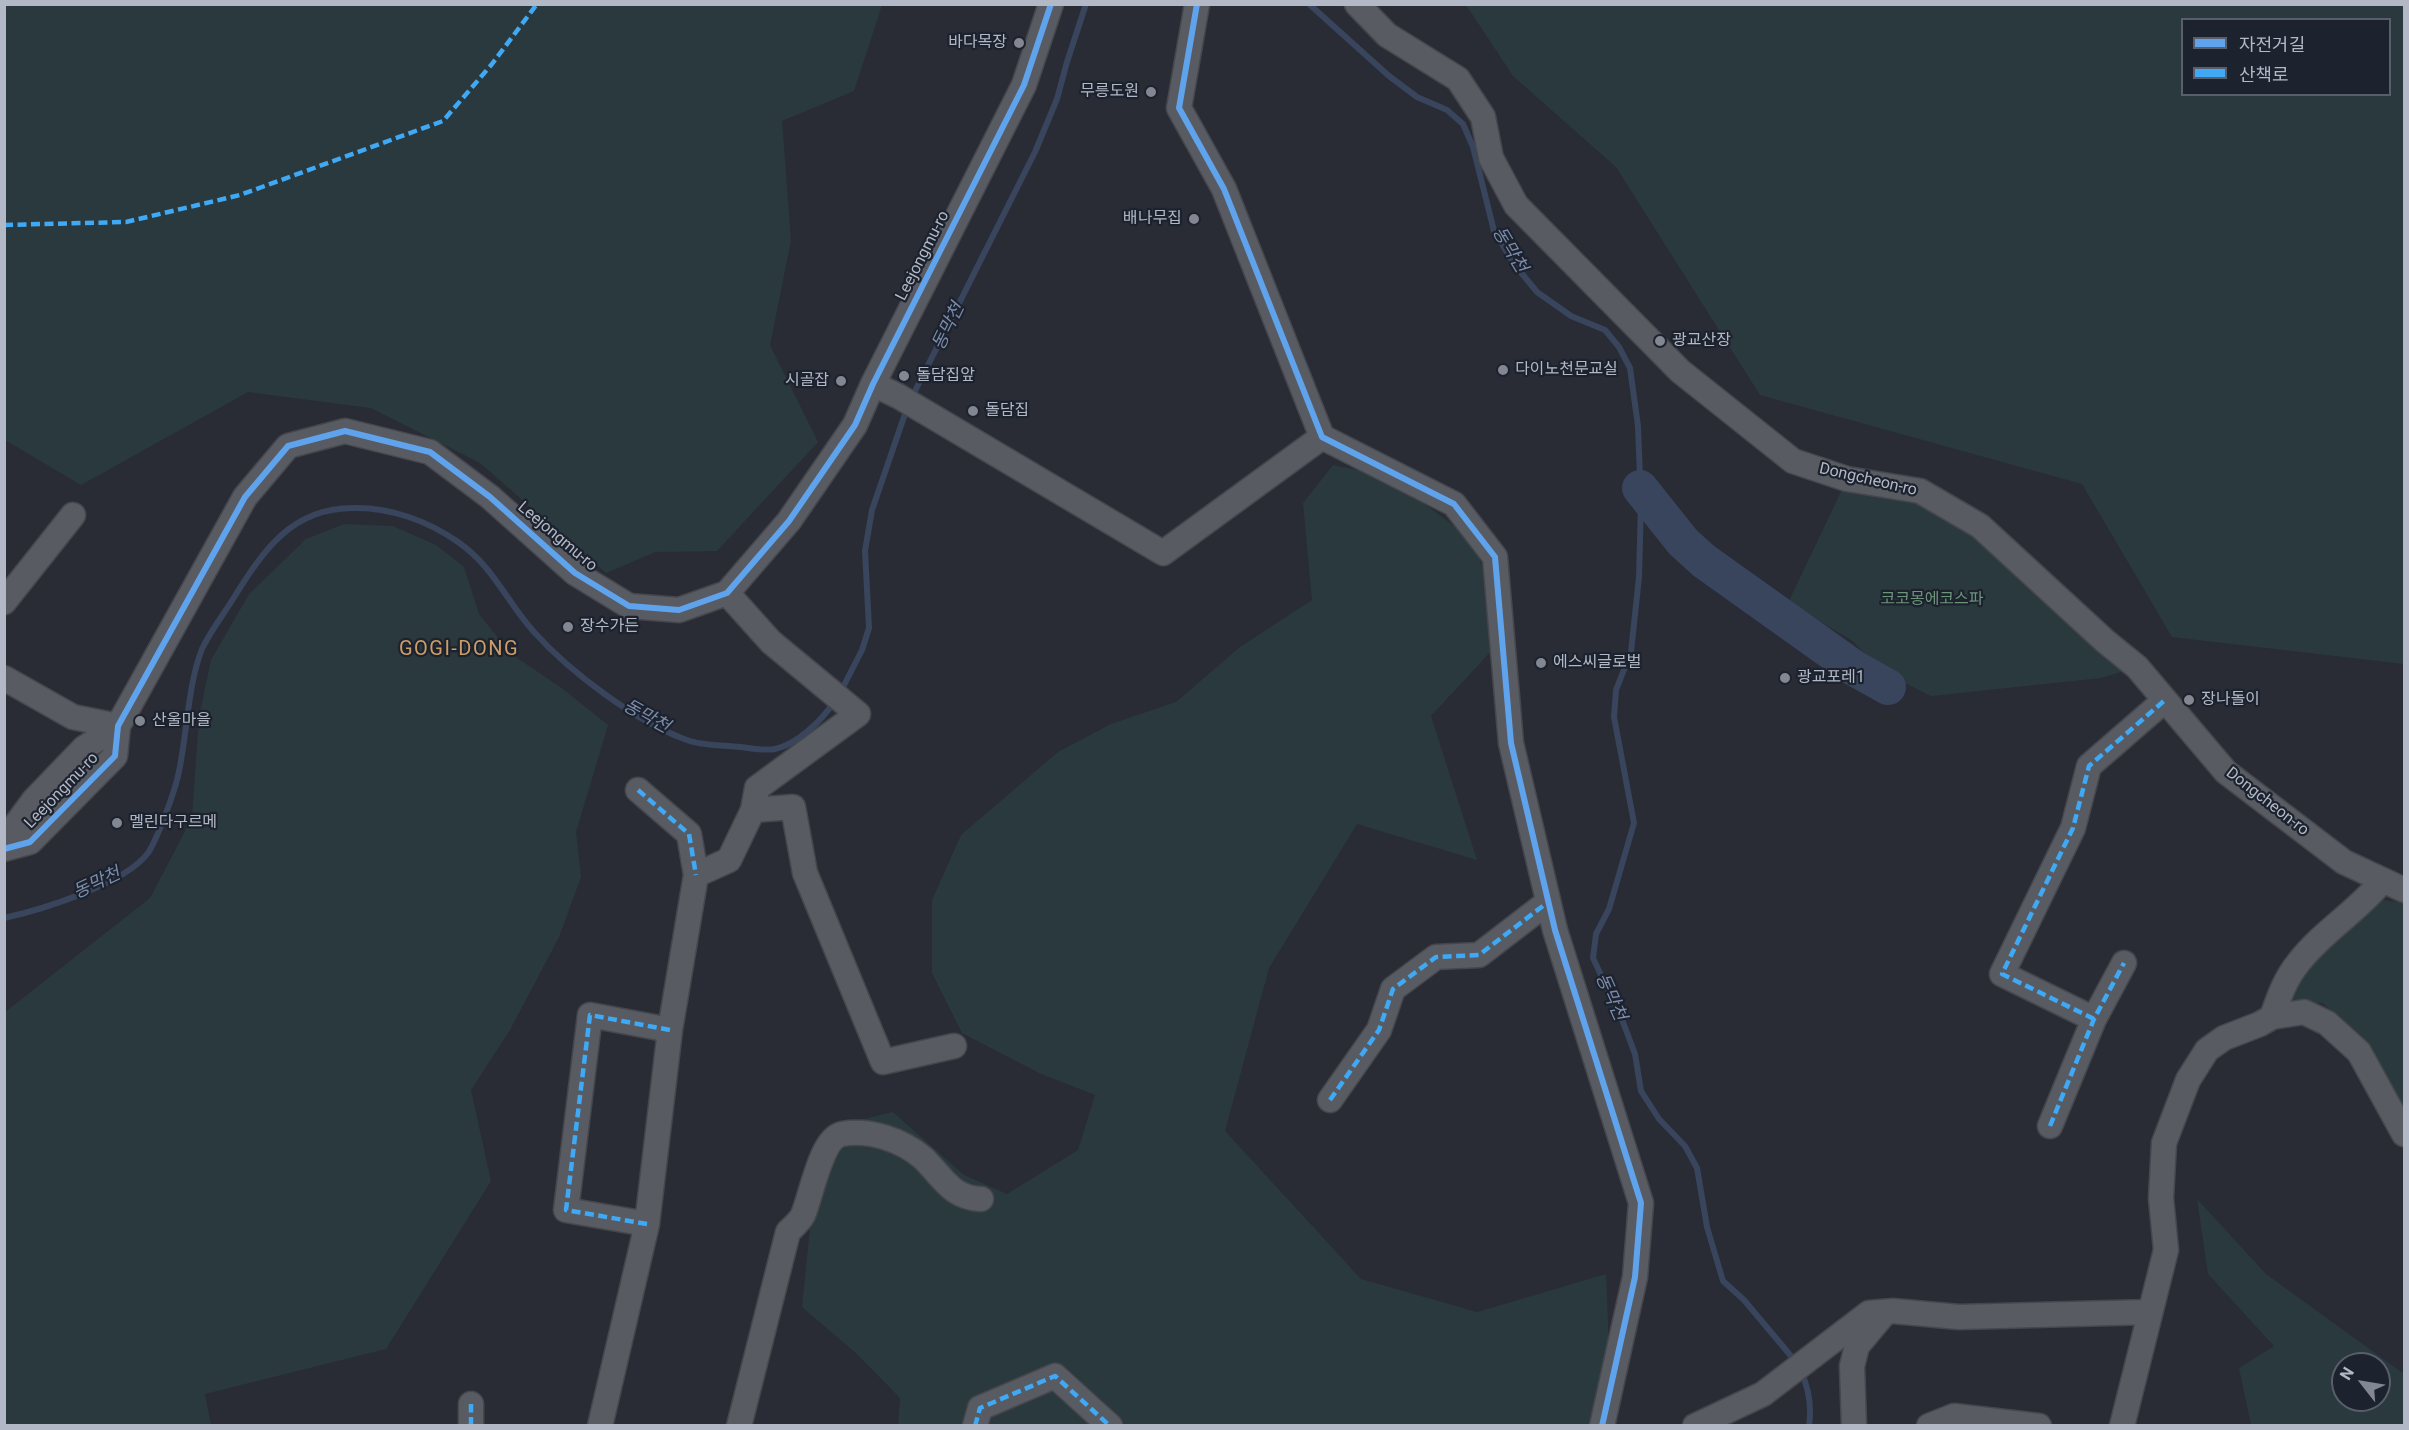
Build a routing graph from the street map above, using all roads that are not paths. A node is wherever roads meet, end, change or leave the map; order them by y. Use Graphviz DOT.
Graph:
graph roads {
  1 [pos="1051,4"];
  2 [pos="1197,4"];
  3 [pos="1357,4"];
  4 [pos="873,384"];
  5 [pos="1322,437"];
  6 [pos="73,515"];
  7 [pos="727,593"];
  8 [pos="4,602"];
  9 [pos="4,678"];
  10 [pos="2165,700"];
  11 [pos="118,726"];
  12 [pos="638,790"];
  13 [pos="753,810"];
  14 [pos="4,841"];
  15 [pos="4,849"];
  16 [pos="696,875"];
  17 [pos="2383,880"];
  18 [pos="2404,890"];
  19 [pos="1548,902"];
  20 [pos="2124,963"];
  21 [pos="2272,1017"];
  22 [pos="2094,1018"];
  23 [pos="670,1030"];
  24 [pos="954,1046"];
  25 [pos="1330,1100"];
  26 [pos="2050,1126"];
  27 [pos="2404,1134"];
  28 [pos="981,1199"];
  29 [pos="648,1224"];
  30 [pos="1885,1312"];
  31 [pos="2150,1312"];
  32 [pos="600,1425"];
  33 [pos="739,1425"];
  34 [pos="975,1425"];
  35 [pos="1110,1425"];
  36 [pos="1602,1425"];
  37 [pos="1695,1425"];
  38 [pos="1854,1425"];
  39 [pos="1929,1425"];
  40 [pos="2039,1425"];
  41 [pos="2122,1425"];
  1 -- 4 [label="street, Leejongmu-ro"];
  2 -- 5 [label="street"];
  3 -- 10 [label="street, Dongcheon-ro"];
  4 -- 5 [label="street"];
  4 -- 7 [label="street, Leejongmu-ro"];
  5 -- 19 [label="street"];
  6 -- 8 [label="street"];
  7 -- 11 [label="street, Leejongmu-ro"];
  7 -- 13 [label="street"];
  9 -- 11 [label="street"];
  10 -- 17 [label="street, Dongcheon-ro"];
  10 -- 22 [label="street"];
  11 -- 14 [label="street, Leejongmu-ro"];
  11 -- 15 [label="street, Leejongmu-ro"];
  12 -- 16 [label="street"];
  13 -- 16 [label="street"];
  13 -- 24 [label="street"];
  16 -- 23 [label="street"];
  17 -- 18 [label="street, Dongcheon-ro"];
  17 -- 21 [label="street"];
  19 -- 25 [label="street"];
  19 -- 36 [label="street"];
  20 -- 22 [label="street"];
  21 -- 27 [label="street"];
  21 -- 31 [label="street"];
  22 -- 26 [label="street"];
  23 -- 29 [label="street"];
  23 -- 29 [label="street"];
  28 -- 33 [label="street"];
  29 -- 32 [label="street"];
  30 -- 31 [label="street"];
  30 -- 37 [label="street"];
  30 -- 38 [label="street"];
  31 -- 41 [label="street"];
  34 -- 35 [label="street"];
  39 -- 40 [label="street"];
}
